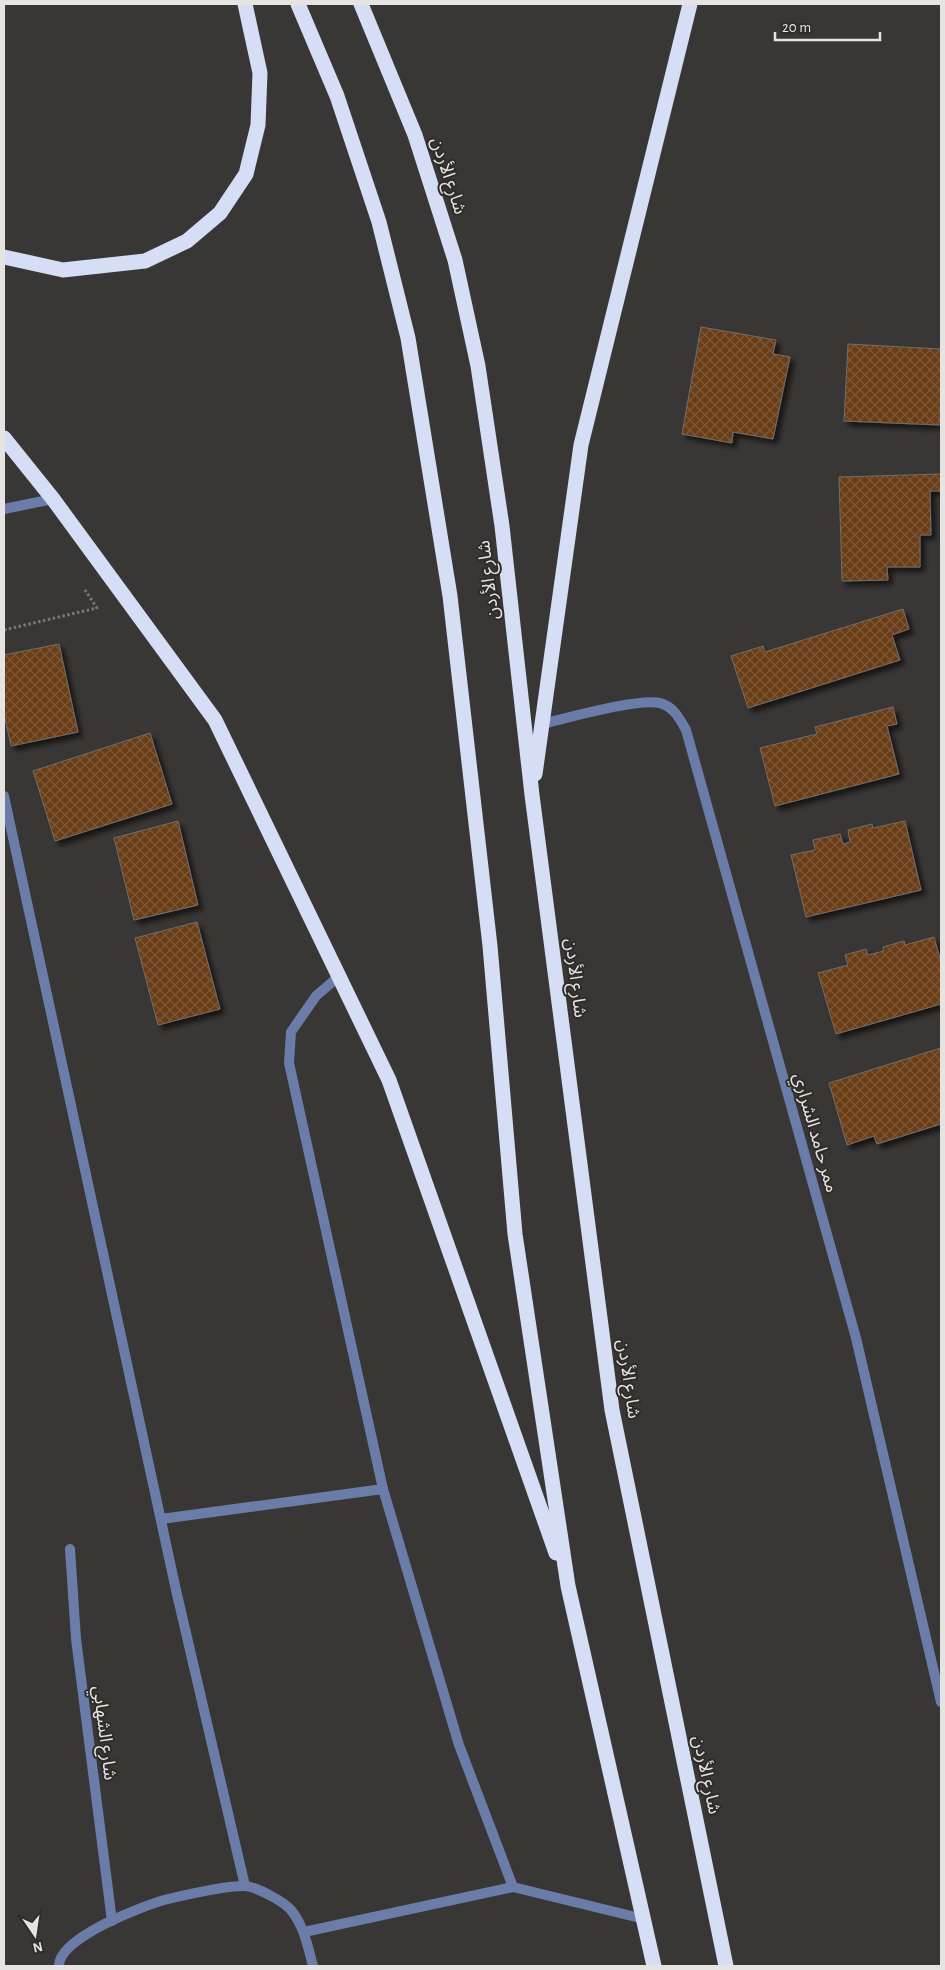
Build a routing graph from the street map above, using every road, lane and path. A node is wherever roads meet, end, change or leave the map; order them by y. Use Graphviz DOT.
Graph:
graph roads {
  1 [pos="245,4"];
  2 [pos="298,4"];
  3 [pos="361,4"];
  4 [pos="690,4"];
  5 [pos="4,257"];
  6 [pos="4,438"];
  7 [pos="52,499"];
  8 [pos="4,509"];
  9 [pos="80,584"];
  10 [pos="4,630"];
  11 [pos="542,724"];
  12 [pos="532,795"];
  13 [pos="4,796"];
  14 [pos="338,977"];
  15 [pos="384,1488"];
  16 [pos="161,1518"];
  17 [pos="70,1549"];
  18 [pos="568,1586"];
  19 [pos="941,1702"];
  20 [pos="245,1886"];
  21 [pos="512,1887"];
  22 [pos="644,1919"];
  23 [pos="112,1921"];
  24 [pos="304,1932"];
  25 [pos="59,1966"];
  26 [pos="313,1966"];
  27 [pos="654,1966"];
  28 [pos="726,1966"];
  1 -- 5 [label="highway"];
  2 -- 18 [label="highway"];
  3 -- 12 [label="highway, شارع الأردن"];
  4 -- 11 [label="highway"];
  6 -- 7 [label="highway"];
  7 -- 8 [label="street"];
  7 -- 14 [label="highway"];
  9 -- 10 [label="path"];
  11 -- 12 [label="highway"];
  11 -- 19 [label="street, ممر حامد الشراري"];
  12 -- 28 [label="highway, شارع الأردن"];
  13 -- 16 [label="street"];
  14 -- 15 [label="street"];
  14 -- 18 [label="highway"];
  15 -- 16 [label="street"];
  15 -- 21 [label="street"];
  16 -- 20 [label="street"];
  17 -- 23 [label="street, شارع الشهابي"];
  18 -- 22 [label="highway"];
  20 -- 23 [label="street"];
  20 -- 24 [label="street"];
  21 -- 22 [label="street"];
  21 -- 24 [label="street"];
  22 -- 27 [label="highway"];
  23 -- 25 [label="street"];
  24 -- 26 [label="street"];
}
